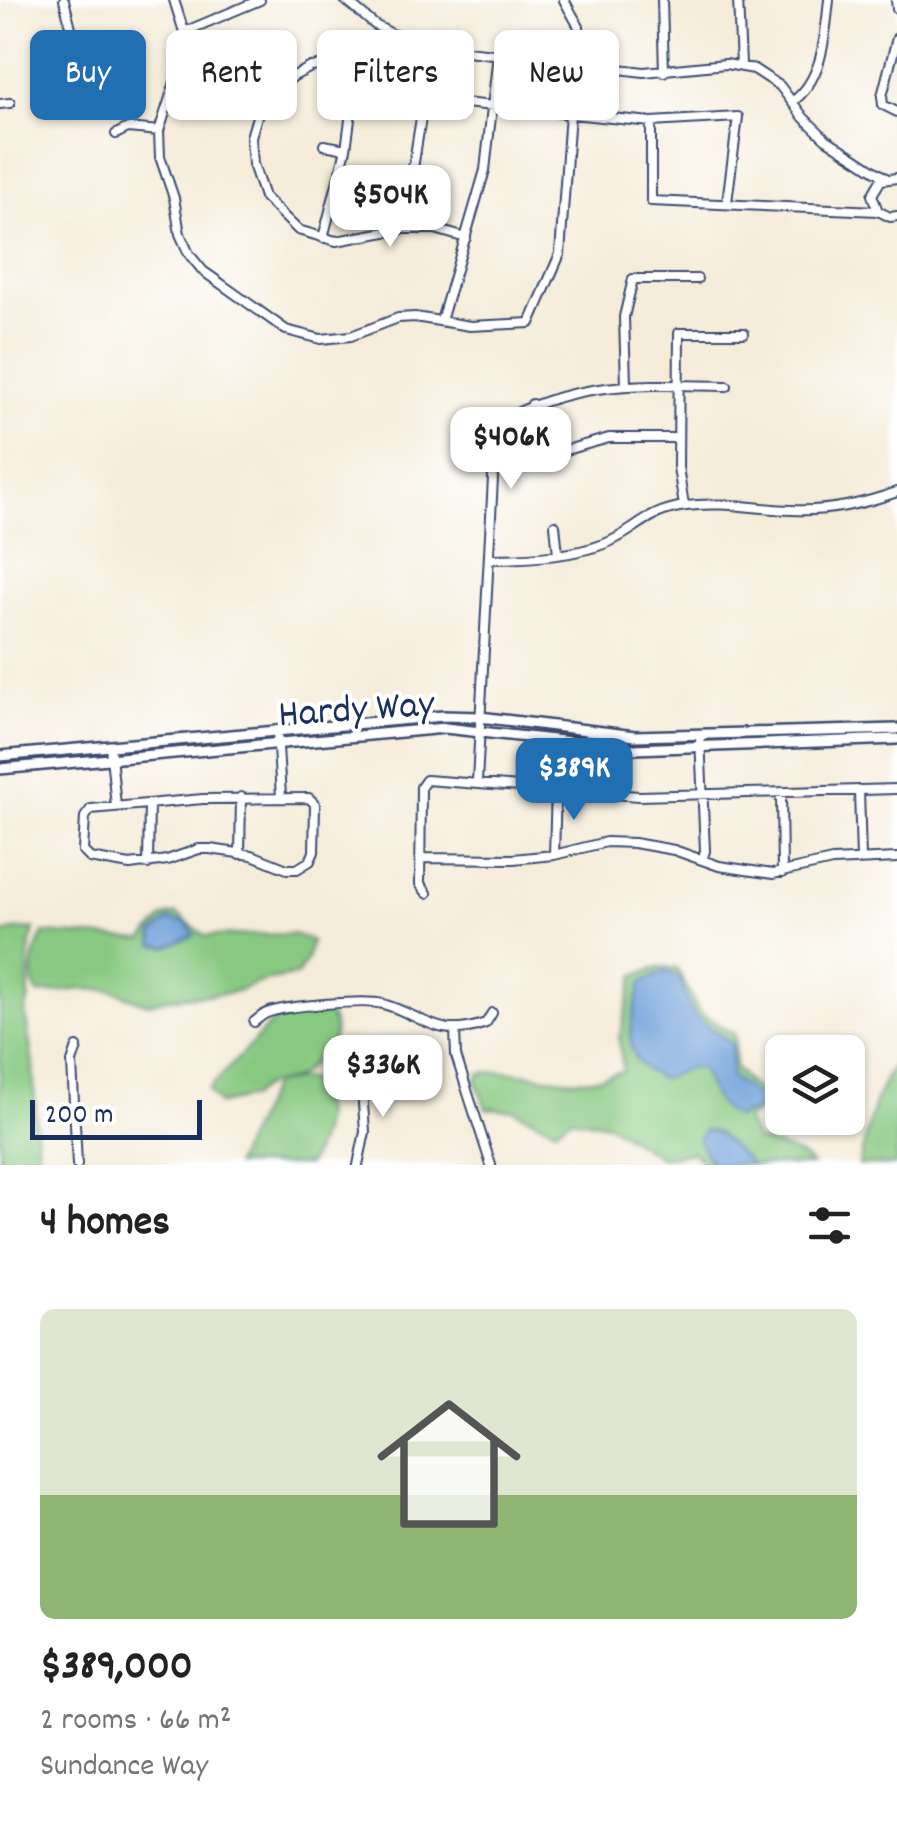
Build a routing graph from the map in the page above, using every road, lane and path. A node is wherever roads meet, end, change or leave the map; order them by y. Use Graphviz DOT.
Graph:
graph roads {
  1 [pos="64,0"];
  2 [pos="174,0"];
  3 [pos="260,0"];
  4 [pos="345,0"];
  5 [pos="564,0"];
  6 [pos="662,0"];
  7 [pos="738,0"];
  8 [pos="829,0"];
  9 [pos="896,0"];
  10 [pos="897,9"];
  11 [pos="71,28"];
  12 [pos="183,30"];
  13 [pos="189,30"];
  14 [pos="579,30"];
  15 [pos="897,38"];
  16 [pos="494,53"];
  17 [pos="740,64"];
  18 [pos="317,66"];
  19 [pos="619,68"];
  20 [pos="664,72"];
  21 [pos="494,94"];
  22 [pos="474,102"];
  23 [pos="792,102"];
  24 [pos="493,104"];
  25 [pos="166,112"];
  26 [pos="897,112"];
  27 [pos="619,118"];
  28 [pos="348,120"];
  29 [pos="421,120"];
  30 [pos="570,120"];
  31 [pos="651,122"];
  32 [pos="159,131"];
  33 [pos="116,134"];
  34 [pos="324,145"];
  35 [pos="346,149"];
  36 [pos="870,169"];
  37 [pos="886,178"];
  38 [pos="897,178"];
  39 [pos="873,194"];
  40 [pos="727,202"];
  41 [pos="859,209"];
  42 [pos="878,211"];
  43 [pos="897,216"];
  44 [pos="402,229"];
  45 [pos="323,238"];
  46 [pos="466,238"];
  47 [pos="697,278"];
  48 [pos="441,321"];
  49 [pos="744,332"];
  50 [pos="626,384"];
  51 [pos="679,385"];
  52 [pos="727,386"];
  53 [pos="532,404"];
  54 [pos="678,438"];
  55 [pos="897,492"];
  56 [pos="684,506"];
  57 [pos="554,525"];
  58 [pos="558,554"];
  59 [pos="490,559"];
  60 [pos="480,717"];
  61 [pos="276,730"];
  62 [pos="480,730"];
  63 [pos="897,730"];
  64 [pos="897,739"];
  65 [pos="278,742"];
  66 [pos="700,742"];
  67 [pos="110,746"];
  68 [pos="0,756"];
  69 [pos="111,758"];
  70 [pos="0,769"];
  71 [pos="477,782"];
  72 [pos="897,789"];
  73 [pos="556,790"];
  74 [pos="860,790"];
  75 [pos="781,793"];
  76 [pos="702,796"];
  77 [pos="281,797"];
  78 [pos="241,798"];
  79 [pos="148,804"];
  80 [pos="116,806"];
  81 [pos="240,854"];
  82 [pos="554,855"];
  83 [pos="420,858"];
  84 [pos="897,858"];
  85 [pos="861,859"];
  86 [pos="702,860"];
  87 [pos="148,864"];
  88 [pos="782,873"];
  89 [pos="427,892"];
  90 [pos="492,1013"];
  91 [pos="254,1022"];
  92 [pos="454,1028"];
  93 [pos="76,1047"];
  94 [pos="372,1058"];
  95 [pos="78,1165"];
  96 [pos="358,1165"];
  97 [pos="491,1165"];
  1 -- 11 [label="street"];
  2 -- 12 [label="street"];
  3 -- 13 [label="street"];
  4 -- 16 [label="street"];
  5 -- 14 [label="street"];
  6 -- 20 [label="street"];
  7 -- 17 [label="street"];
  8 -- 23 [label="street"];
  9 -- 10 [label="street"];
  15 -- 26 [label="street"];
  17 -- 20 [label="street"];
  17 -- 23 [label="street"];
  18 -- 45 [label="street"];
  19 -- 20 [label="street"];
  21 -- 24 [label="street"];
  22 -- 24 [label="street"];
  23 -- 36 [label="street"];
  24 -- 46 [label="street"];
  25 -- 32 [label="street"];
  27 -- 31 [label="street"];
  28 -- 35 [label="street"];
  29 -- 44 [label="street"];
  30 -- 48 [label="street"];
  31 -- 40 [label="street"];
  31 -- 40 [label="street"];
  32 -- 33 [label="street"];
  32 -- 48 [label="street"];
  34 -- 35 [label="street"];
  35 -- 45 [label="street"];
  36 -- 37 [label="street"];
  36 -- 39 [label="street"];
  37 -- 38 [label="street"];
  37 -- 39 [label="street"];
  39 -- 41 [label="street"];
  39 -- 42 [label="street"];
  40 -- 41 [label="street"];
  41 -- 42 [label="street"];
  42 -- 43 [label="street"];
  44 -- 45 [label="street"];
  44 -- 46 [label="street"];
  46 -- 48 [label="street"];
  47 -- 50 [label="street"];
  49 -- 51 [label="street"];
  50 -- 51 [label="street"];
  50 -- 53 [label="street"];
  51 -- 52 [label="street"];
  51 -- 54 [label="street"];
  53 -- 54 [label="street"];
  53 -- 59 [label="street"];
  54 -- 56 [label="street"];
  55 -- 56 [label="street"];
  56 -- 58 [label="street"];
  57 -- 58 [label="street"];
  58 -- 59 [label="street"];
  59 -- 60 [label="street"];
  60 -- 61 [label="main road, Hardy Way"];
  60 -- 62 [label="street"];
  60 -- 66 [label="main road, Hardy Way"];
  61 -- 65 [label="street"];
  61 -- 67 [label="main road, Hardy Way"];
  62 -- 65 [label="main road, Hardy Way"];
  62 -- 66 [label="main road, Hardy Way"];
  62 -- 71 [label="street"];
  63 -- 66 [label="main road, Hardy Way"];
  64 -- 66 [label="main road, Hardy Way"];
  65 -- 69 [label="main road, Hardy Way"];
  65 -- 77 [label="street"];
  66 -- 76 [label="street"];
  67 -- 68 [label="main road, Hardy Way"];
  67 -- 69 [label="street"];
  69 -- 70 [label="main road, Hardy Way"];
  69 -- 80 [label="street"];
  71 -- 73 [label="street"];
  71 -- 83 [label="street"];
  72 -- 74 [label="street"];
  73 -- 76 [label="street"];
  73 -- 82 [label="street"];
  74 -- 75 [label="street"];
  74 -- 85 [label="street"];
  75 -- 76 [label="street"];
  75 -- 88 [label="street"];
  76 -- 86 [label="street"];
  77 -- 78 [label="street"];
  77 -- 81 [label="street"];
  78 -- 79 [label="street"];
  78 -- 81 [label="street"];
  79 -- 80 [label="street"];
  79 -- 87 [label="street"];
  80 -- 87 [label="street"];
  81 -- 87 [label="street"];
  82 -- 83 [label="street"];
  82 -- 86 [label="street"];
  83 -- 89 [label="street"];
  84 -- 85 [label="street"];
  85 -- 88 [label="street"];
  86 -- 88 [label="street"];
  90 -- 92 [label="street"];
  91 -- 92 [label="street"];
  92 -- 97 [label="street"];
  93 -- 95 [label="street"];
  94 -- 96 [label="street"];
}
